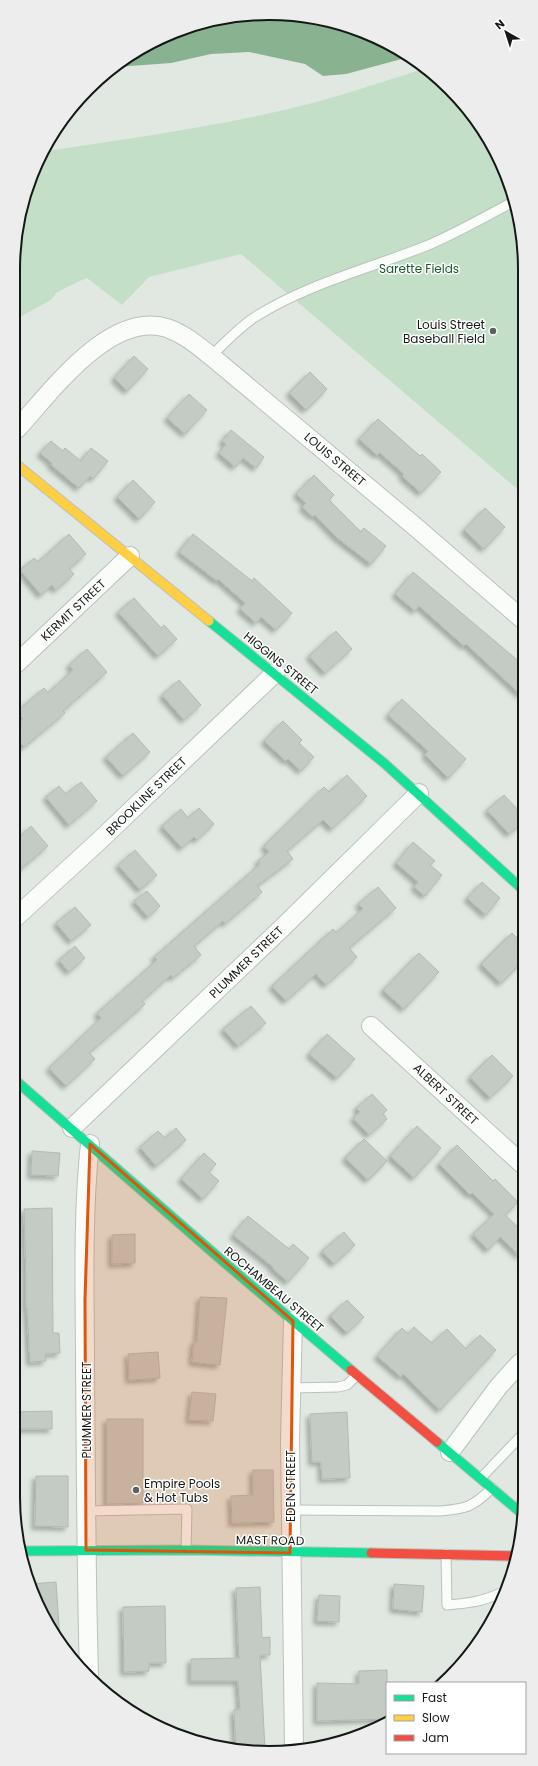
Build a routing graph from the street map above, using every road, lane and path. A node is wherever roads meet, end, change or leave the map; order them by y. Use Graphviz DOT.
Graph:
graph roads {
  1 [pos="510,204"];
  2 [pos="211,356"];
  3 [pos="20,426"];
  4 [pos="20,467"];
  5 [pos="130,556"];
  6 [pos="518,616"];
  7 [pos="20,660"];
  8 [pos="275,673"];
  9 [pos="419,793"];
  10 [pos="518,885"];
  11 [pos="20,913"];
  12 [pos="371,1026"];
  13 [pos="20,1084"];
  14 [pos="72,1128"];
  15 [pos="90,1144"];
  16 [pos="518,1160"];
  17 [pos="293,1321"];
  18 [pos="518,1365"];
  19 [pos="357,1375"];
  20 [pos="291,1388"];
  21 [pos="518,1439"];
  22 [pos="450,1452"];
  23 [pos="481,1478"];
  24 [pos="492,1488"];
  25 [pos="290,1510"];
  26 [pos="517,1510"];
  27 [pos="86,1511"];
  28 [pos="86,1550"];
  29 [pos="186,1550"];
  30 [pos="26,1551"];
  31 [pos="290,1552"];
  32 [pos="446,1554"];
  33 [pos="511,1556"];
  34 [pos="498,1594"];
  35 [pos="88,1667"];
  36 [pos="294,1744"];
  1 -- 2 [label="lane"];
  2 -- 3 [label="street, LOUIS STREET"];
  2 -- 6 [label="street, LOUIS STREET"];
  4 -- 5 [label="street, HIGGINS STREET"];
  5 -- 7 [label="street, KERMIT STREET"];
  5 -- 8 [label="street, HIGGINS STREET"];
  8 -- 9 [label="street, HIGGINS STREET"];
  8 -- 11 [label="street, BROOKLINE STREET"];
  9 -- 10 [label="street, HIGGINS STREET"];
  9 -- 14 [label="street, PLUMMER STREET"];
  12 -- 16 [label="street, ALBERT STREET"];
  13 -- 14 [label="street, ROCHAMBEAU STREET"];
  14 -- 15 [label="street, ROCHAMBEAU STREET"];
  15 -- 17 [label="street, ROCHAMBEAU STREET"];
  15 -- 27 [label="street, PLUMMER STREET"];
  17 -- 19 [label="street, ROCHAMBEAU STREET"];
  17 -- 20 [label="street, EDEN STREET"];
  18 -- 22 [label="street"];
  19 -- 20 [label="lane"];
  19 -- 22 [label="street, ROCHAMBEAU STREET"];
  20 -- 25 [label="street, EDEN STREET"];
  21 -- 23 [label="lane"];
  22 -- 23 [label="street, ROCHAMBEAU STREET"];
  23 -- 24 [label="street, ROCHAMBEAU STREET"];
  24 -- 25 [label="lane"];
  24 -- 26 [label="street, ROCHAMBEAU STREET"];
  25 -- 31 [label="street, EDEN STREET"];
  27 -- 28 [label="street, PLUMMER STREET"];
  27 -- 29 [label="lane"];
  28 -- 29 [label="street, MAST ROAD"];
  28 -- 30 [label="street, MAST ROAD"];
  28 -- 35 [label="street, PLUMMER STREET"];
  29 -- 31 [label="street, MAST ROAD"];
  31 -- 32 [label="street, MAST ROAD"];
  31 -- 36 [label="street, EDEN STREET"];
  32 -- 33 [label="street, MAST ROAD"];
  32 -- 34 [label="lane"];
}
